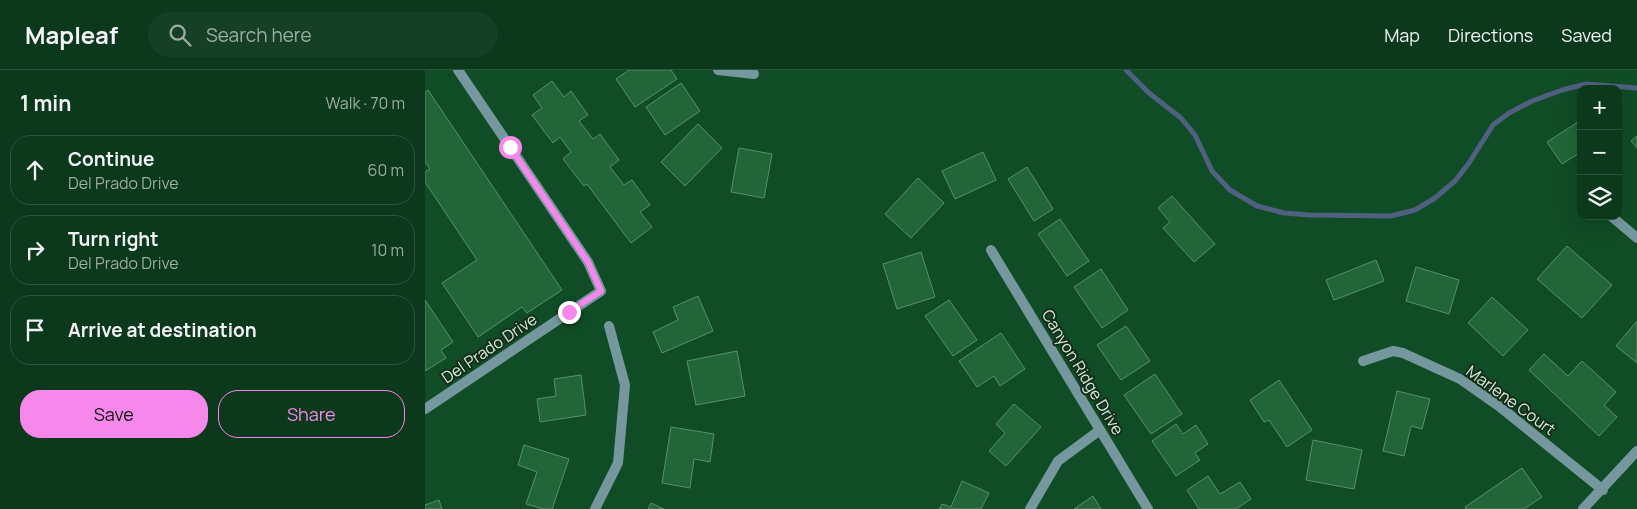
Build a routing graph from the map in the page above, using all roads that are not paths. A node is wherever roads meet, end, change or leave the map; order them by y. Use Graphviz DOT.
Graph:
graph roads {
  1 [pos="458,70"];
  2 [pos="718,70"];
  3 [pos="754,74"];
  4 [pos="1616,220"];
  5 [pos="1637,238"];
  6 [pos="991,250"];
  7 [pos="609,326"];
  8 [pos="1363,361"];
  9 [pos="425,409"];
  10 [pos="1100,430"];
  11 [pos="1637,451"];
  12 [pos="1603,490"];
  13 [pos="595,509"];
  14 [pos="1030,509"];
  15 [pos="1148,509"];
  16 [pos="1583,509"];
  1 -- 9 [label="street, Del Prado Drive"];
  2 -- 3 [label="street"];
  4 -- 5 [label="street"];
  6 -- 10 [label="street, Canyon Ridge Drive"];
  7 -- 13 [label="street"];
  8 -- 12 [label="street, Marlene Court"];
  10 -- 14 [label="street"];
  10 -- 15 [label="street, Canyon Ridge Drive"];
  11 -- 12 [label="street"];
  12 -- 16 [label="street"];
}
